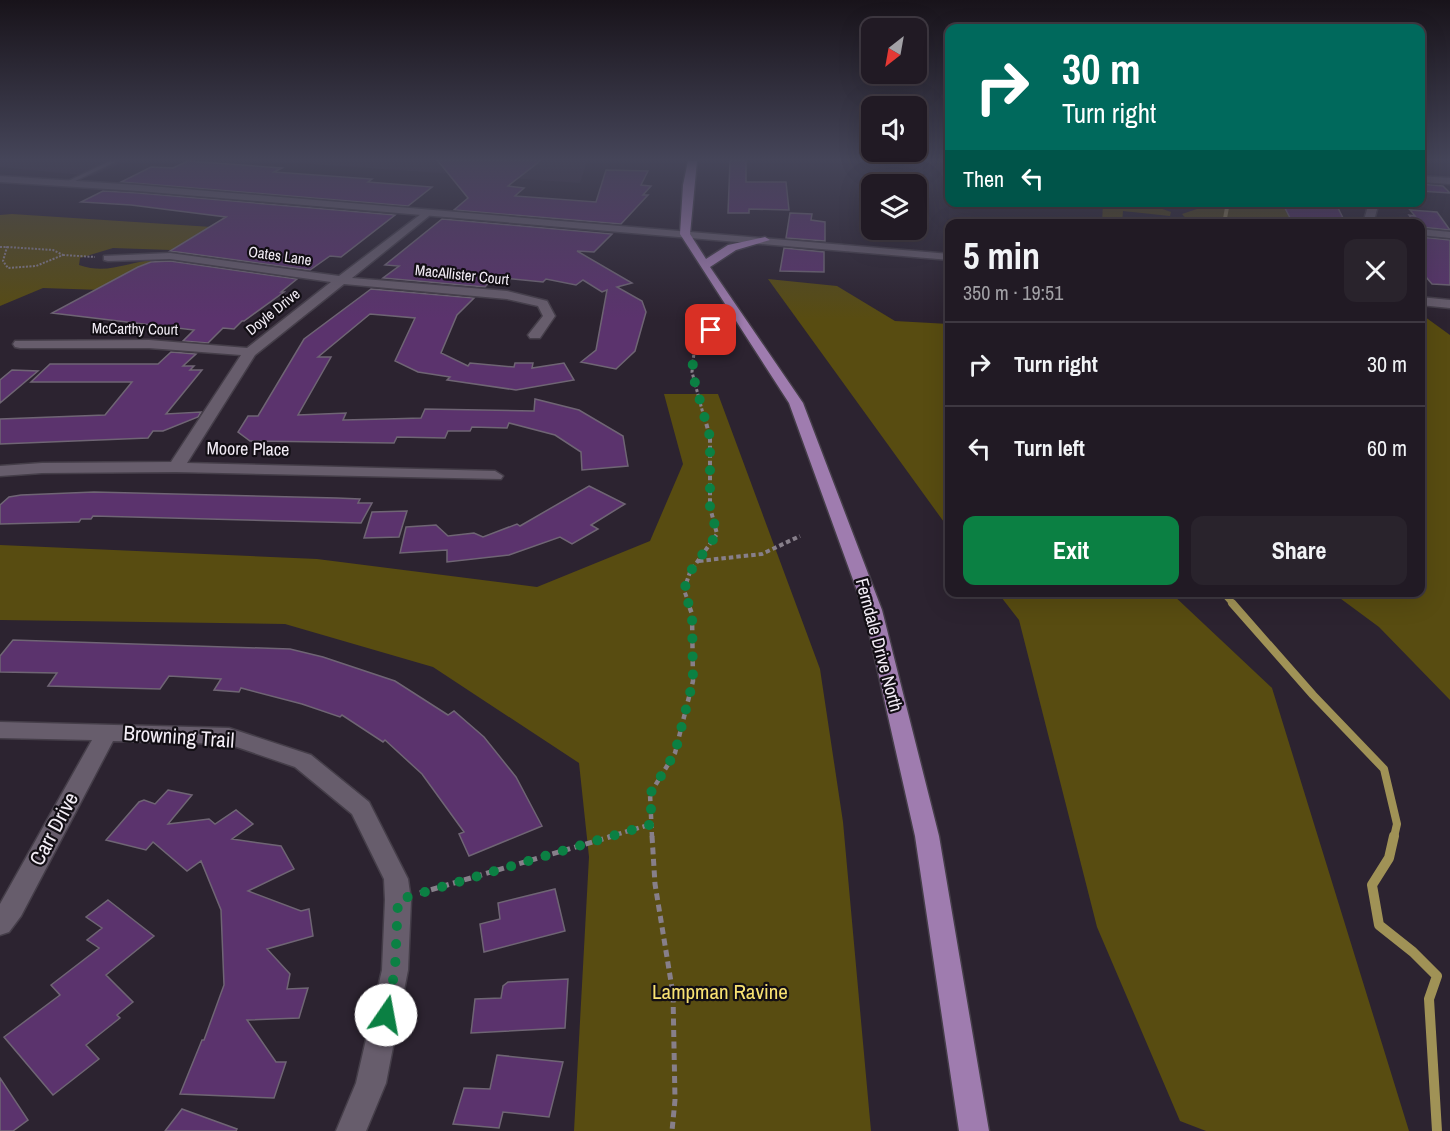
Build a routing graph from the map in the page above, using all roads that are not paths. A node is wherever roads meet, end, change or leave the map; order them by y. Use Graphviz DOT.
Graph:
graph roads {
  1 [pos="425,214"];
  2 [pos="686,214"];
  3 [pos="1425,232"];
  4 [pos="685,234"];
  5 [pos="1450,235"];
  6 [pos="765,240"];
  7 [pos="945,257"];
  8 [pos="108,258"];
  9 [pos="704,266"];
  10 [pos="340,280"];
  11 [pos="1425,302"];
  12 [pos="1450,304"];
  13 [pos="535,335"];
  14 [pos="20,345"];
  15 [pos="250,352"];
  16 [pos="176,467"];
  17 [pos="0,471"];
  18 [pos="495,476"];
  19 [pos="0,730"];
  20 [pos="107,732"];
  21 [pos="0,924"];
  22 [pos="351,1131"];
  23 [pos="974,1131"];
  1 -- 4 [label="street"];
  1 -- 10 [label="street, Doyle Drive"];
  2 -- 4 [label="main road"];
  3 -- 5 [label="street"];
  4 -- 6 [label="street"];
  4 -- 9 [label="main road, Ferndale Drive North"];
  6 -- 7 [label="street"];
  6 -- 9 [label="main road"];
  8 -- 10 [label="street, Oates Lane"];
  9 -- 23 [label="main road, Ferndale Drive North"];
  10 -- 13 [label="street, MacAllister Court"];
  10 -- 15 [label="street, Doyle Drive"];
  11 -- 12 [label="street"];
  14 -- 15 [label="street, McCarthy Court"];
  15 -- 16 [label="street, Doyle Drive"];
  16 -- 17 [label="street, Moore Place"];
  16 -- 18 [label="street, Moore Place"];
  19 -- 20 [label="street, Browning Trail"];
  20 -- 21 [label="street, Carr Drive"];
  20 -- 22 [label="street, Browning Trail"];
}
